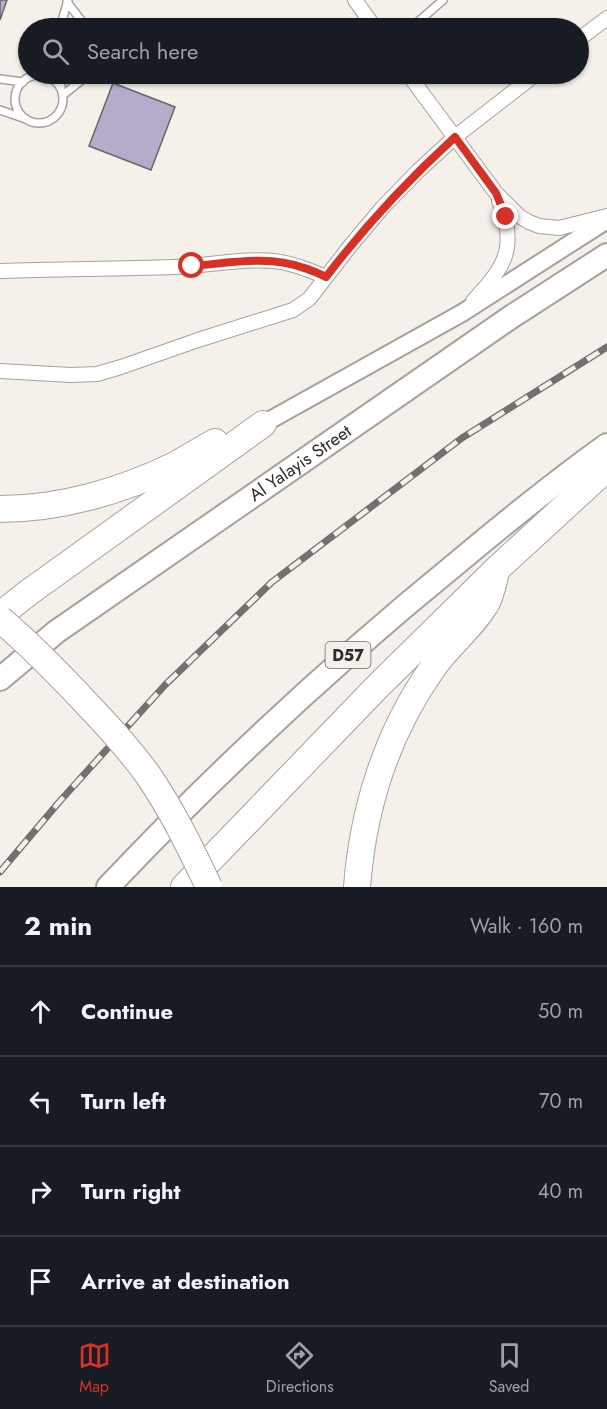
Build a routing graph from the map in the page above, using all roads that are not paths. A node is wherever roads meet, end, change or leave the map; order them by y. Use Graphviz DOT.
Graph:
graph roads {
  1 [pos="355,0"];
  2 [pos="443,0"];
  3 [pos="68,1"];
  4 [pos="62,18"];
  5 [pos="80,18"];
  6 [pos="368,18"];
  7 [pos="422,18"];
  8 [pos="607,18"];
  9 [pos="589,32"];
  10 [pos="18,79"];
  11 [pos="0,80"];
  12 [pos="21,84"];
  13 [pos="58,84"];
  14 [pos="61,84"];
  15 [pos="75,84"];
  16 [pos="415,84"];
  17 [pos="523,84"];
  18 [pos="62,92"];
  19 [pos="0,111"];
  20 [pos="30,121"];
  21 [pos="455,137"];
  22 [pos="496,193"];
  23 [pos="607,216"];
  24 [pos="607,220"];
  25 [pos="607,255"];
  26 [pos="0,271"];
  27 [pos="326,277"];
  28 [pos="462,313"];
  29 [pos="0,371"];
  30 [pos="263,424"];
  31 [pos="607,445"];
  32 [pos="607,468"];
  33 [pos="0,509"];
  34 [pos="498,568"];
  35 [pos="0,617"];
  36 [pos="0,679"];
  37 [pos="108,887"];
  38 [pos="184,887"];
  39 [pos="209,887"];
  40 [pos="357,887"];
  1 -- 6 [label="street"];
  2 -- 7 [label="lane"];
  3 -- 4 [label="lane"];
  3 -- 5 [label="lane"];
  8 -- 9 [label="street"];
  10 -- 11 [label="lane"];
  12 -- 20 [label="lane"];
  13 -- 18 [label="lane"];
  14 -- 18 [label="lane"];
  15 -- 18 [label="lane"];
  16 -- 21 [label="street"];
  17 -- 21 [label="street"];
  18 -- 20 [label="lane"];
  19 -- 20 [label="lane"];
  21 -- 22 [label="street"];
  21 -- 27 [label="street"];
  22 -- 23 [label="street"];
  22 -- 28 [label="street"];
  24 -- 28 [label="street"];
  25 -- 36 [label="highway, Al Yalayis Street"];
  26 -- 27 [label="street"];
  27 -- 29 [label="street"];
  28 -- 30 [label="street"];
  30 -- 33 [label="highway"];
  30 -- 35 [label="highway"];
  31 -- 37 [label="highway, D57"];
  32 -- 34 [label="highway"];
  34 -- 38 [label="highway"];
  34 -- 40 [label="highway"];
  35 -- 39 [label="highway, bridge"];
}
